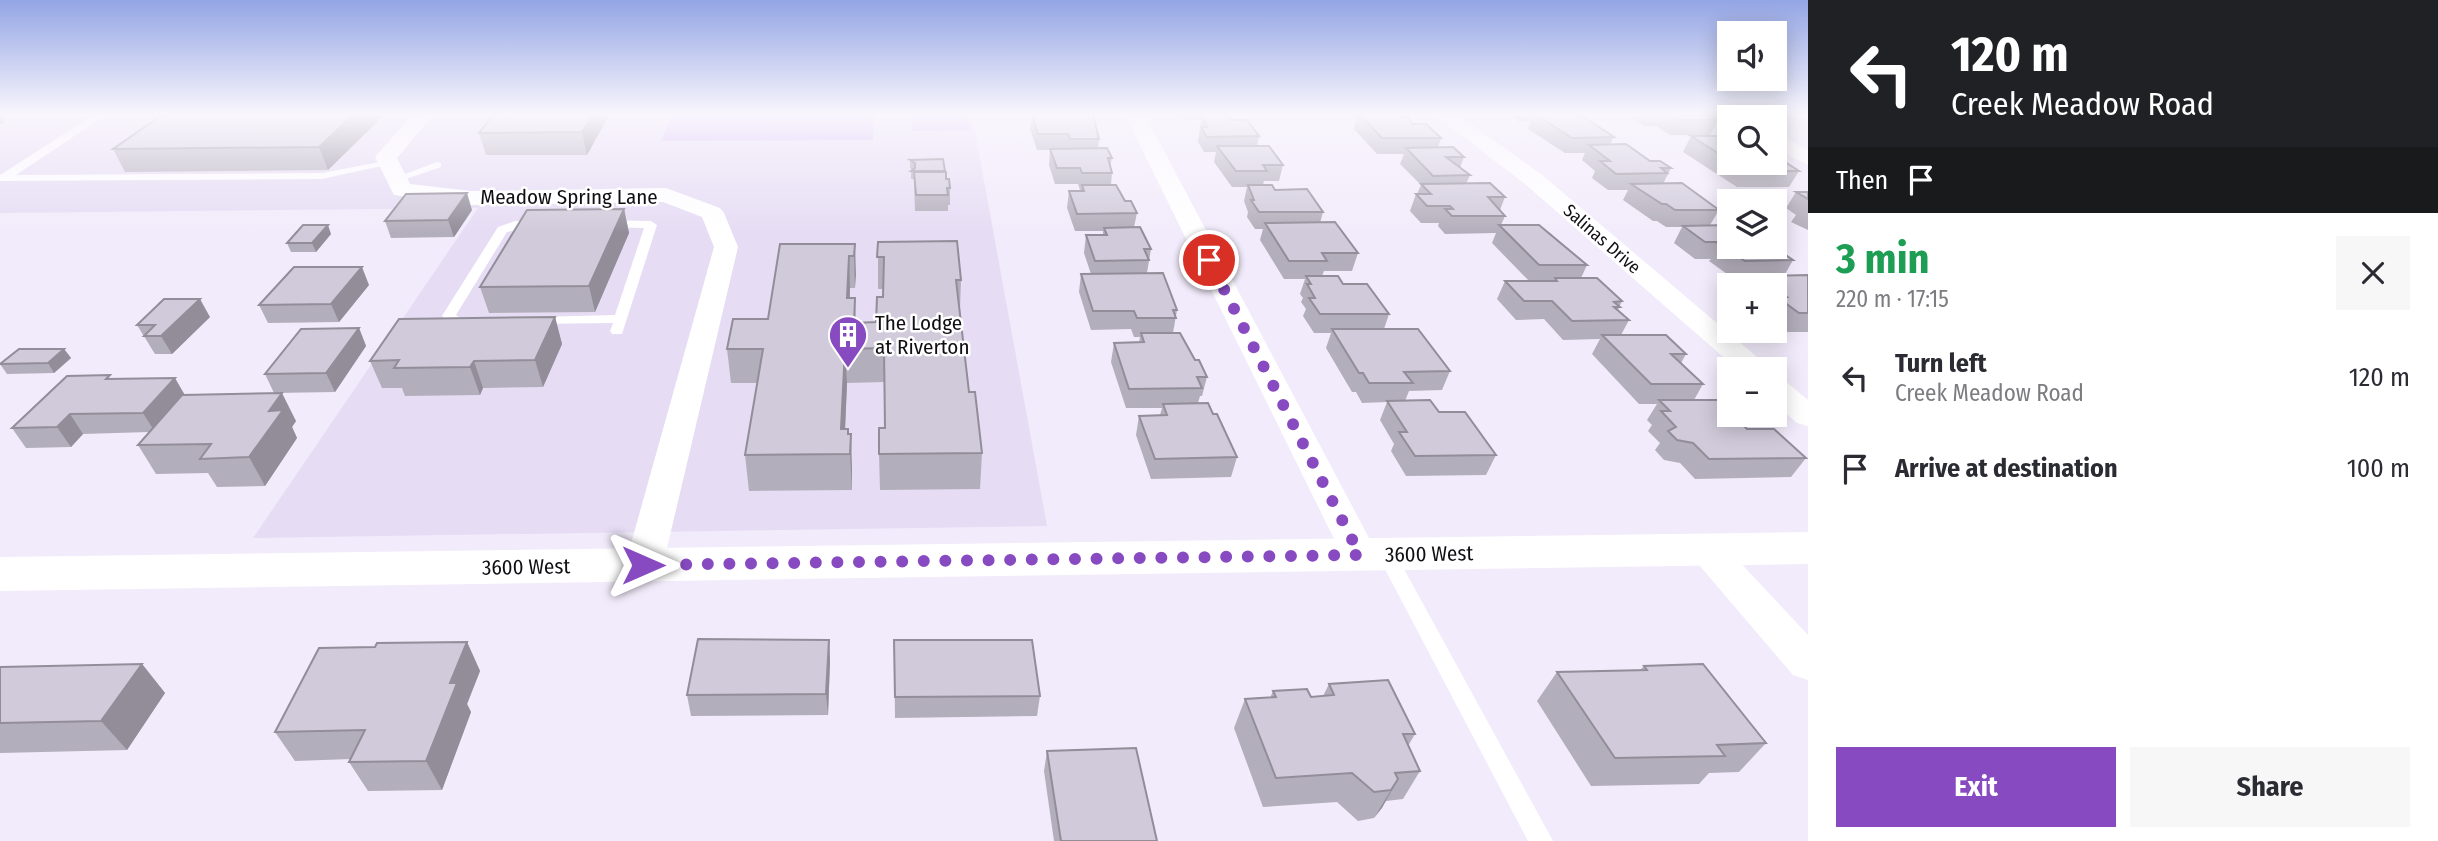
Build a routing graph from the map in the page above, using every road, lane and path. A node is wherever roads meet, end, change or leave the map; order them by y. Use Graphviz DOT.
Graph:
graph roads {
  1 [pos="39,154"];
  2 [pos="388,154"];
  3 [pos="1156,154"];
  4 [pos="1499,154"];
  5 [pos="437,165"];
  6 [pos="393,171"];
  7 [pos="1,178"];
  8 [pos="553,224"];
  9 [pos="591,224"];
  10 [pos="484,321"];
  11 [pos="525,321"];
  12 [pos="1740,357"];
  13 [pos="1787,398"];
  14 [pos="1808,416"];
  15 [pos="1808,548"];
  16 [pos="1707,550"];
  17 [pos="1373,554"];
  18 [pos="643,565"];
  19 [pos="0,574"];
  20 [pos="1808,663"];
  21 [pos="1541,841"];
  1 -- 7 [label="lane"];
  2 -- 6 [label="street"];
  3 -- 17 [label="street"];
  4 -- 12 [label="street, Salinas Drive"];
  5 -- 6 [label="lane"];
  6 -- 7 [label="lane"];
  6 -- 18 [label="street, Meadow Spring Lane"];
  8 -- 10 [label="lane"];
  9 -- 11 [label="lane"];
  13 -- 14 [label="street"];
  15 -- 16 [label="main road, 3600 West"];
  16 -- 17 [label="main road, 3600 West"];
  16 -- 20 [label="street"];
  17 -- 18 [label="main road, 3600 West"];
  17 -- 21 [label="lane"];
  18 -- 19 [label="main road, 3600 West"];
}
